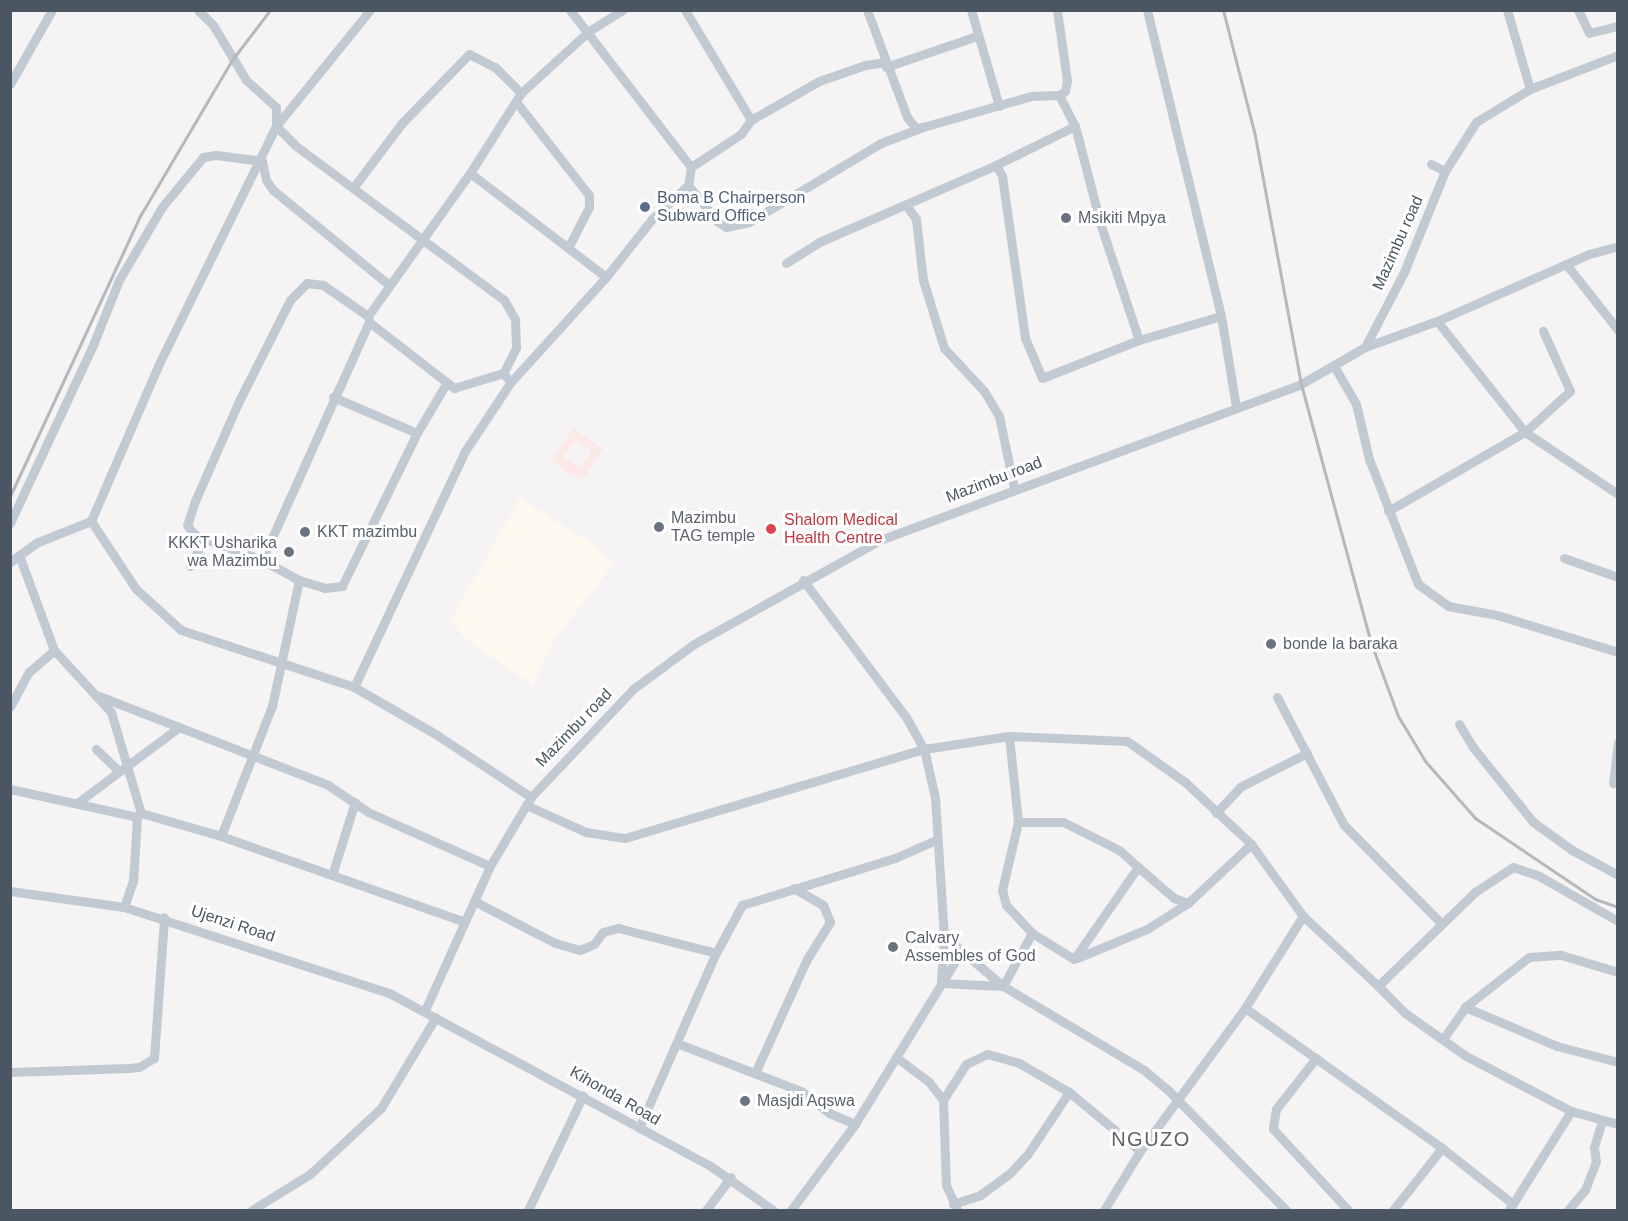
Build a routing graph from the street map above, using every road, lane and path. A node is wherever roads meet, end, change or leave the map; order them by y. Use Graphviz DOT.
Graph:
graph roads {
  1 [pos="52,10"];
  2 [pos="198,10"];
  3 [pos="370,10"];
  4 [pos="570,10"];
  5 [pos="623,10"];
  6 [pos="685,10"];
  7 [pos="867,10"];
  8 [pos="971,10"];
  9 [pos="1057,10"];
  10 [pos="1147,10"];
  11 [pos="1507,10"];
  12 [pos="1578,10"];
  13 [pos="1617,26"];
  14 [pos="589,31"];
  15 [pos="977,36"];
  16 [pos="1617,55"];
  17 [pos="886,64"];
  18 [pos="10,84"];
  19 [pos="1530,89"];
  20 [pos="522,93"];
  21 [pos="1059,95"];
  22 [pos="517,103"];
  23 [pos="999,106"];
  24 [pos="751,120"];
  25 [pos="276,126"];
  26 [pos="1076,126"];
  27 [pos="923,127"];
  28 [pos="262,161"];
  29 [pos="1431,164"];
  30 [pos="996,165"];
  31 [pos="691,167"];
  32 [pos="1445,171"];
  33 [pos="470,173"];
  34 [pos="688,185"];
  35 [pos="353,188"];
  36 [pos="906,205"];
  37 [pos="422,236"];
  38 [pos="569,246"];
  39 [pos="1617,246"];
  40 [pos="786,263"];
  41 [pos="1566,264"];
  42 [pos="606,277"];
  43 [pos="389,285"];
  44 [pos="1221,316"];
  45 [pos="1617,316"];
  46 [pos="1607,317"];
  47 [pos="368,319"];
  48 [pos="1437,321"];
  49 [pos="1617,330"];
  50 [pos="1543,331"];
  51 [pos="1139,340"];
  52 [pos="1365,347"];
  53 [pos="516,348"];
  54 [pos="538,350"];
  55 [pos="525,365"];
  56 [pos="1334,366"];
  57 [pos="503,373"];
  58 [pos="447,382"];
  59 [pos="510,383"];
  60 [pos="333,397"];
  61 [pos="1236,407"];
  62 [pos="1525,432"];
  63 [pos="417,434"];
  64 [pos="1014,488"];
  65 [pos="1617,494"];
  66 [pos="1388,512"];
  67 [pos="91,521"];
  68 [pos="10,523"];
  69 [pos="203,540"];
  70 [pos="19,555"];
  71 [pos="1564,558"];
  72 [pos="262,560"];
  73 [pos="10,562"];
  74 [pos="190,566"];
  75 [pos="1617,577"];
  76 [pos="299,580"];
  77 [pos="803,580"];
  78 [pos="54,650"];
  79 [pos="1617,651"];
  80 [pos="280,663"];
  81 [pos="354,687"];
  82 [pos="91,692"];
  83 [pos="1277,697"];
  84 [pos="10,707"];
  85 [pos="1459,724"];
  86 [pos="178,728"];
  87 [pos="1009,736"];
  88 [pos="1617,742"];
  89 [pos="96,749"];
  90 [pos="924,750"];
  91 [pos="1307,753"];
  92 [pos="251,758"];
  93 [pos="128,763"];
  94 [pos="119,771"];
  95 [pos="1613,783"];
  96 [pos="10,789"];
  97 [pos="528,801"];
  98 [pos="77,802"];
  99 [pos="355,802"];
  100 [pos="1216,813"];
  101 [pos="139,815"];
  102 [pos="1018,822"];
  103 [pos="221,836"];
  104 [pos="936,840"];
  105 [pos="1251,844"];
  106 [pos="1617,863"];
  107 [pos="490,866"];
  108 [pos="1138,867"];
  109 [pos="333,873"];
  110 [pos="1616,875"];
  111 [pos="793,888"];
  112 [pos="10,891"];
  113 [pos="474,901"];
  114 [pos="1188,903"];
  115 [pos="124,906"];
  116 [pos="1303,916"];
  117 [pos="164,917"];
  118 [pos="464,921"];
  119 [pos="1617,921"];
  120 [pos="1441,923"];
  121 [pos="1032,933"];
  122 [pos="944,936"];
  123 [pos="960,952"];
  124 [pos="716,953"];
  125 [pos="1074,959"];
  126 [pos="1617,972"];
  127 [pos="941,983"];
  128 [pos="1003,986"];
  129 [pos="1378,986"];
  130 [pos="1465,1007"];
  131 [pos="1245,1008"];
  132 [pos="424,1010"];
  133 [pos="436,1017"];
  134 [pos="1443,1039"];
  135 [pos="679,1044"];
  136 [pos="896,1057"];
  137 [pos="1316,1058"];
  138 [pos="1617,1062"];
  139 [pos="10,1072"];
  140 [pos="755,1073"];
  141 [pos="1069,1092"];
  142 [pos="583,1095"];
  143 [pos="1176,1099"];
  144 [pos="943,1100"];
  145 [pos="1571,1111"];
  146 [pos="1602,1120"];
  147 [pos="1617,1124"];
  148 [pos="855,1125"];
  149 [pos="639,1128"];
  150 [pos="1442,1148"];
  151 [pos="1140,1151"];
  152 [pos="731,1177"];
  153 [pos="955,1207"];
  154 [pos="1511,1207"];
  155 [pos="252,1210"];
  156 [pos="528,1210"];
  157 [pos="706,1210"];
  158 [pos="772,1210"];
  159 [pos="791,1210"];
  160 [pos="1104,1210"];
  161 [pos="1286,1210"];
  162 [pos="1348,1210"];
  163 [pos="1393,1210"];
  164 [pos="1568,1210"];
  1 -- 18 [label="street"];
  2 -- 25 [label="street"];
  3 -- 25 [label="street"];
  4 -- 14 [label="street"];
  5 -- 14 [label="street"];
  6 -- 24 [label="street"];
  7 -- 17 [label="street"];
  8 -- 15 [label="street"];
  9 -- 21 [label="street"];
  10 -- 44 [label="street"];
  11 -- 19 [label="street"];
  12 -- 13 [label="street"];
  14 -- 20 [label="street"];
  14 -- 31 [label="street"];
  15 -- 17 [label="street"];
  15 -- 23 [label="street"];
  16 -- 19 [label="street, Mazimbu road"];
  17 -- 24 [label="street"];
  17 -- 27 [label="street"];
  19 -- 32 [label="street, Mazimbu road"];
  20 -- 22 [label="street"];
  20 -- 35 [label="street"];
  21 -- 23 [label="street"];
  21 -- 26 [label="street"];
  22 -- 33 [label="street"];
  22 -- 38 [label="street"];
  23 -- 27 [label="street"];
  24 -- 31 [label="street"];
  25 -- 28 [label="street"];
  25 -- 35 [label="street"];
  26 -- 30 [label="street"];
  26 -- 51 [label="street"];
  27 -- 34 [label="street"];
  28 -- 43 [label="street"];
  28 -- 67 [label="street"];
  28 -- 68 [label="street"];
  29 -- 32 [label="street"];
  30 -- 36 [label="street"];
  30 -- 51 [label="street"];
  31 -- 34 [label="street"];
  32 -- 52 [label="street, Mazimbu road"];
  33 -- 37 [label="street"];
  33 -- 38 [label="street"];
  34 -- 42 [label="street"];
  35 -- 37 [label="street"];
  36 -- 40 [label="street"];
  36 -- 64 [label="street"];
  37 -- 43 [label="street"];
  37 -- 53 [label="street"];
  38 -- 42 [label="street"];
  39 -- 41 [label="street"];
  41 -- 46 [label="street"];
  41 -- 48 [label="street"];
  42 -- 54 [label="street"];
  43 -- 47 [label="street"];
  44 -- 51 [label="street"];
  44 -- 61 [label="street"];
  45 -- 46 [label="street"];
  46 -- 49 [label="street"];
  47 -- 58 [label="street"];
  47 -- 60 [label="street"];
  47 -- 69 [label="street"];
  48 -- 52 [label="street"];
  48 -- 62 [label="street"];
  50 -- 62 [label="street"];
  52 -- 56 [label="street, Mazimbu road"];
  53 -- 54 [label="street"];
  53 -- 55 [label="street"];
  53 -- 57 [label="street"];
  54 -- 55 [label="street"];
  55 -- 59 [label="street"];
  56 -- 61 [label="street, Mazimbu road"];
  56 -- 66 [label="street"];
  57 -- 58 [label="street"];
  57 -- 59 [label="street"];
  58 -- 63 [label="street"];
  59 -- 81 [label="street"];
  60 -- 63 [label="street"];
  60 -- 72 [label="street"];
  61 -- 64 [label="street, Mazimbu road"];
  62 -- 65 [label="street"];
  62 -- 66 [label="street"];
  63 -- 76 [label="street"];
  64 -- 77 [label="street, Mazimbu road"];
  66 -- 79 [label="street"];
  67 -- 70 [label="street"];
  67 -- 80 [label="street"];
  69 -- 72 [label="street"];
  69 -- 74 [label="street"];
  70 -- 73 [label="street"];
  70 -- 78 [label="street"];
  71 -- 75 [label="street"];
  72 -- 76 [label="street"];
  76 -- 80 [label="street"];
  77 -- 90 [label="street"];
  77 -- 97 [label="street, Mazimbu road"];
  78 -- 82 [label="street"];
  78 -- 84 [label="street"];
  80 -- 81 [label="street"];
  80 -- 92 [label="street"];
  81 -- 97 [label="street"];
  82 -- 86 [label="street"];
  82 -- 93 [label="street"];
  83 -- 91 [label="street"];
  85 -- 110 [label="street"];
  86 -- 92 [label="street"];
  86 -- 93 [label="street"];
  87 -- 90 [label="street"];
  87 -- 100 [label="street"];
  87 -- 102 [label="street"];
  88 -- 95 [label="street"];
  89 -- 94 [label="street"];
  90 -- 97 [label="street"];
  90 -- 104 [label="street"];
  91 -- 100 [label="street"];
  91 -- 120 [label="street"];
  92 -- 99 [label="street"];
  92 -- 103 [label="street"];
  93 -- 94 [label="street"];
  93 -- 101 [label="street"];
  94 -- 98 [label="street"];
  96 -- 98 [label="street"];
  97 -- 107 [label="street, Mazimbu road"];
  98 -- 101 [label="street"];
  99 -- 107 [label="street"];
  99 -- 109 [label="street"];
  100 -- 105 [label="street"];
  101 -- 103 [label="street"];
  101 -- 115 [label="street"];
  102 -- 108 [label="street"];
  102 -- 121 [label="street"];
  103 -- 109 [label="street"];
  104 -- 111 [label="street"];
  104 -- 122 [label="street"];
  105 -- 114 [label="street"];
  105 -- 116 [label="street"];
  106 -- 110 [label="street"];
  107 -- 113 [label="street, Mazimbu road"];
  108 -- 114 [label="street"];
  108 -- 125 [label="street"];
  109 -- 118 [label="street"];
  111 -- 124 [label="street"];
  111 -- 140 [label="street"];
  112 -- 115 [label="street, Ujenzi Road"];
  113 -- 118 [label="street, Mazimbu road"];
  113 -- 124 [label="street"];
  114 -- 125 [label="street"];
  115 -- 117 [label="street, Ujenzi Road"];
  116 -- 129 [label="street"];
  116 -- 131 [label="street"];
  117 -- 132 [label="street, Ujenzi Road"];
  117 -- 139 [label="street"];
  118 -- 132 [label="street, Mazimbu road"];
  119 -- 120 [label="street"];
  120 -- 129 [label="street"];
  121 -- 125 [label="street"];
  121 -- 128 [label="street"];
  122 -- 123 [label="street"];
  122 -- 127 [label="street"];
  123 -- 127 [label="street"];
  123 -- 128 [label="street"];
  124 -- 135 [label="street"];
  126 -- 130 [label="street"];
  127 -- 128 [label="street"];
  127 -- 136 [label="street"];
  128 -- 143 [label="street"];
  129 -- 134 [label="street"];
  130 -- 134 [label="street"];
  130 -- 138 [label="street"];
  131 -- 137 [label="street"];
  131 -- 143 [label="street"];
  132 -- 133 [label="street, Ujenzi Road"];
  133 -- 142 [label="street, Kihonda Road"];
  133 -- 155 [label="street"];
  134 -- 145 [label="street"];
  135 -- 140 [label="street"];
  135 -- 149 [label="street"];
  136 -- 144 [label="street"];
  136 -- 148 [label="street"];
  137 -- 150 [label="street"];
  137 -- 162 [label="street"];
  140 -- 148 [label="street"];
  141 -- 144 [label="street"];
  141 -- 151 [label="street"];
  141 -- 153 [label="street"];
  142 -- 149 [label="street, Kihonda Road"];
  142 -- 156 [label="street"];
  143 -- 151 [label="street"];
  143 -- 161 [label="street"];
  144 -- 153 [label="street"];
  145 -- 146 [label="street"];
  145 -- 154 [label="street"];
  146 -- 147 [label="street"];
  146 -- 164 [label="street"];
  148 -- 159 [label="street"];
  149 -- 152 [label="street, Kihonda Road"];
  150 -- 154 [label="street"];
  150 -- 163 [label="street"];
  151 -- 160 [label="street"];
  152 -- 157 [label="street"];
  152 -- 158 [label="street, Kihonda Road"];
}
